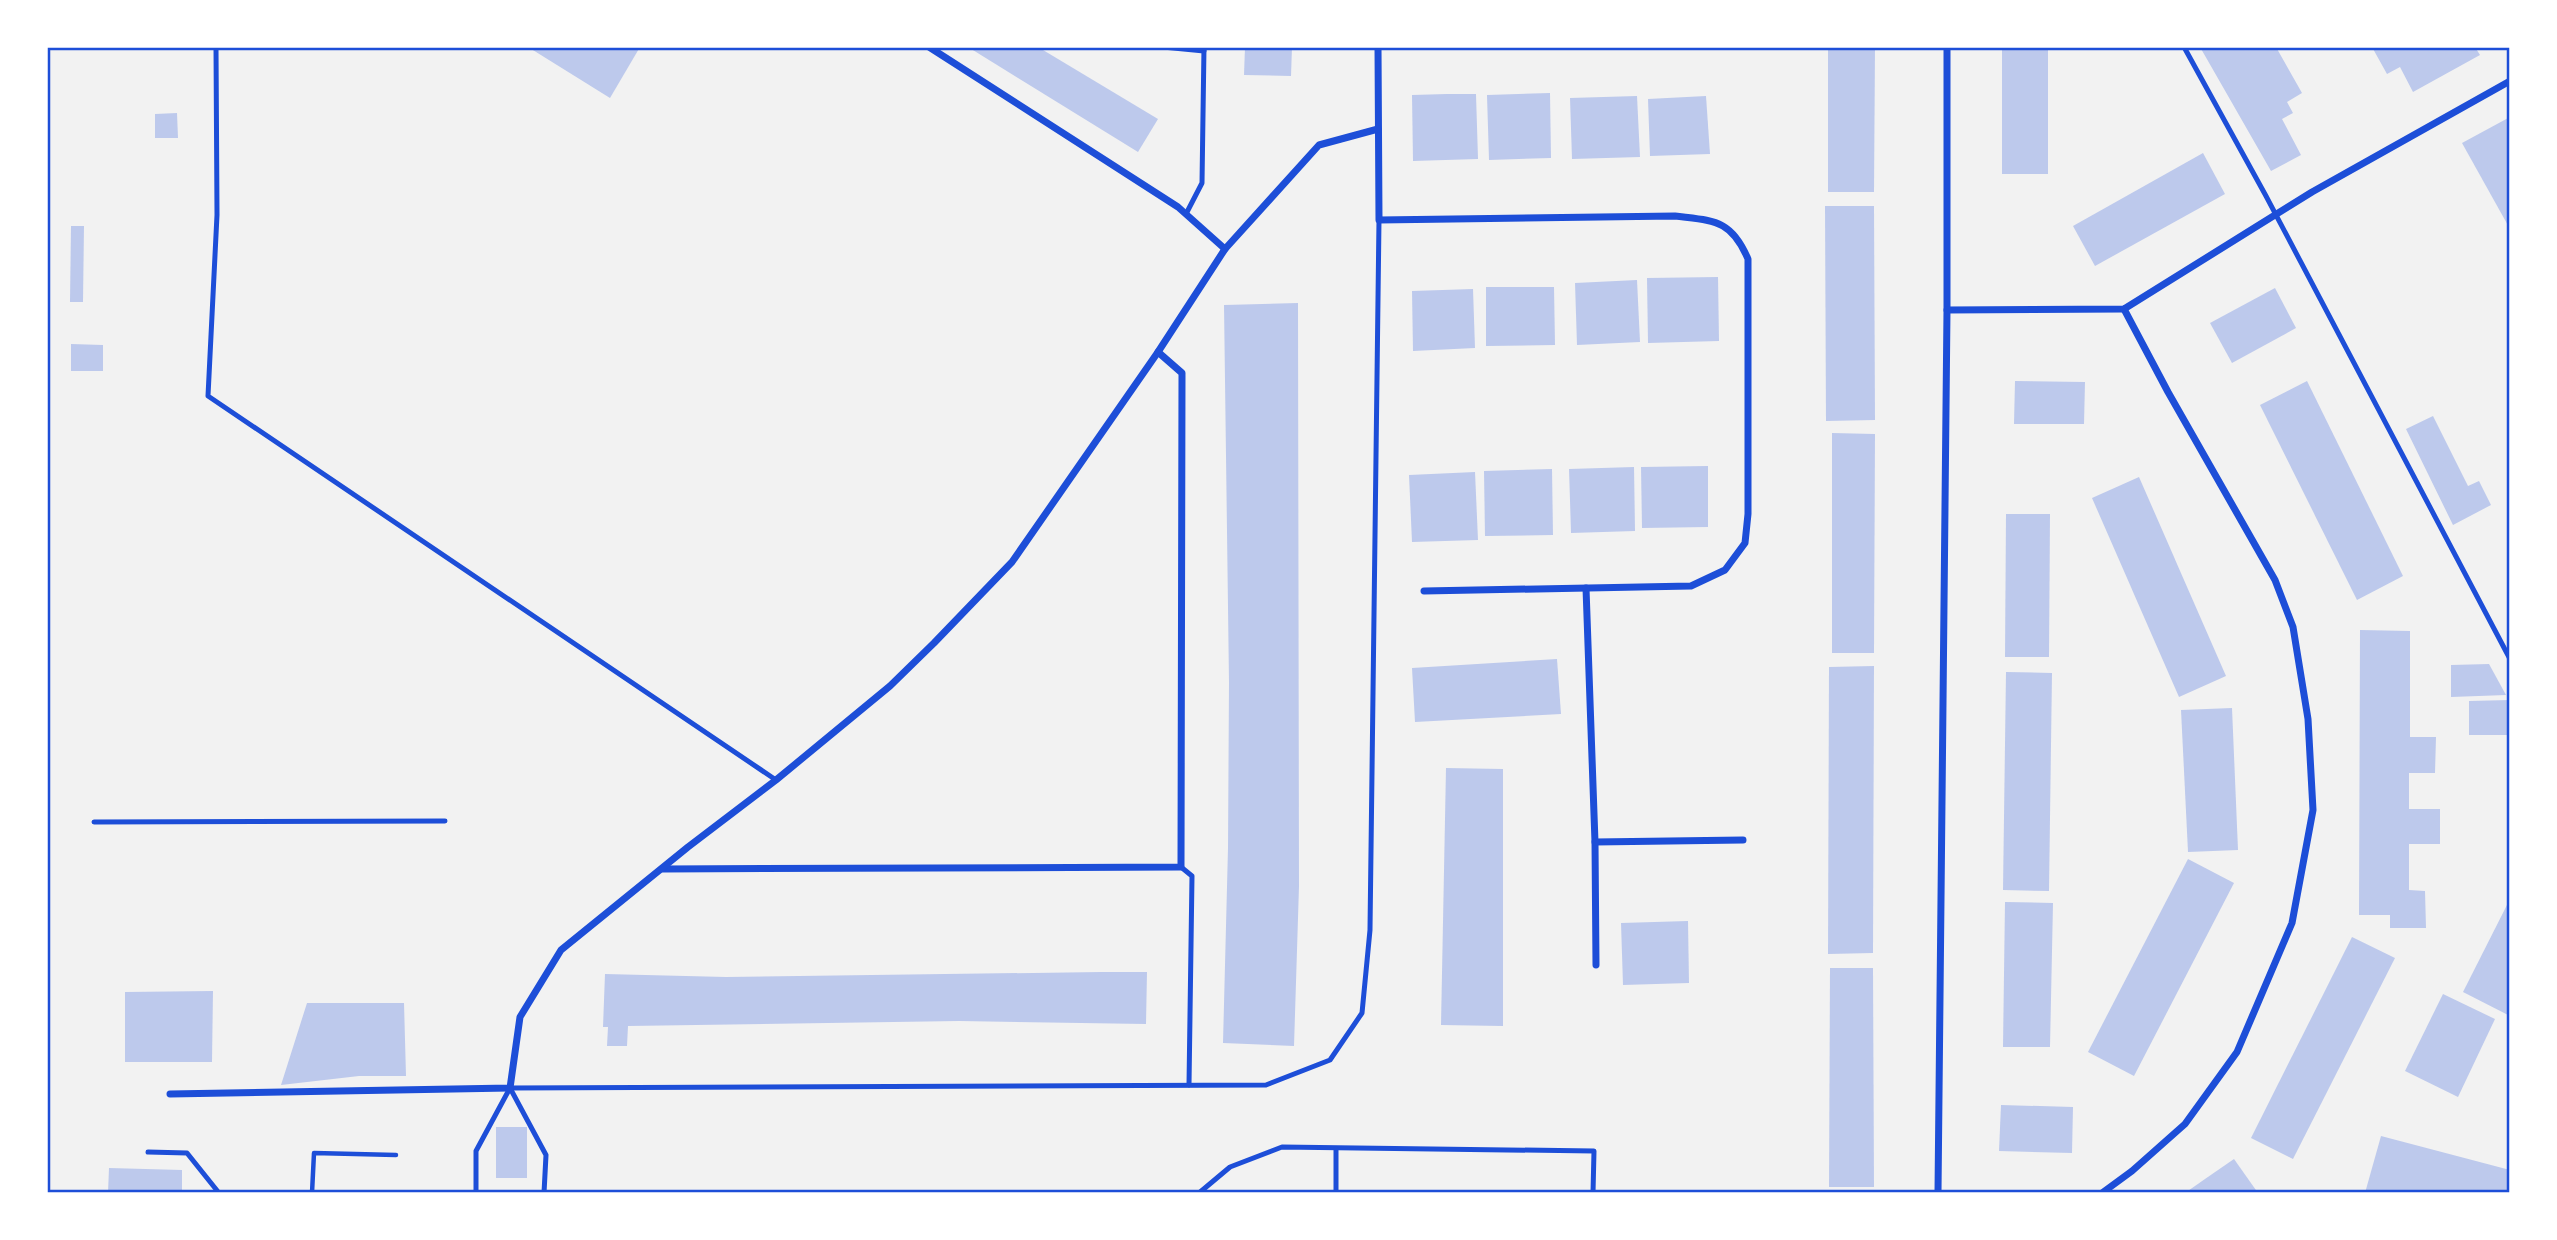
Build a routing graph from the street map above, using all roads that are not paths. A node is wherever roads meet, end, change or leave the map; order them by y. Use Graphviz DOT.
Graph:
graph roads {
  1 [pos="216,47"];
  2 [pos="929,47"];
  3 [pos="1163,47"];
  4 [pos="1378,47"];
  5 [pos="1947,47"];
  6 [pos="2184,47"];
  7 [pos="1204,49"];
  8 [pos="2510,81"];
  9 [pos="1378,129"];
  10 [pos="1186,214"];
  11 [pos="2275,215"];
  12 [pos="1379,220"];
  13 [pos="1225,249"];
  14 [pos="2124,309"];
  15 [pos="1947,310"];
  16 [pos="1158,352"];
  17 [pos="1586,588"];
  18 [pos="1424,591"];
  19 [pos="2510,659"];
  20 [pos="776,780"];
  21 [pos="444,821"];
  22 [pos="94,822"];
  23 [pos="1743,840"];
  24 [pos="1595,842"];
  25 [pos="1181,867"];
  26 [pos="663,869"];
  27 [pos="1596,965"];
  28 [pos="1189,1085"];
  29 [pos="510,1088"];
  30 [pos="170,1094"];
  31 [pos="1336,1149"];
  32 [pos="148,1152"];
  33 [pos="219,1193"];
  34 [pos="476,1193"];
  35 [pos="544,1193"];
  36 [pos="1199,1193"];
  37 [pos="1336,1193"];
  38 [pos="1593,1193"];
  39 [pos="1938,1193"];
  40 [pos="2102,1193"];
  1 -- 20 [label="lane"];
  2 -- 10 [label="street"];
  3 -- 7 [label="lane"];
  4 -- 9 [label="street"];
  5 -- 15 [label="street"];
  6 -- 11 [label="lane"];
  7 -- 10 [label="lane"];
  8 -- 11 [label="street"];
  9 -- 12 [label="street"];
  9 -- 13 [label="street"];
  10 -- 13 [label="street"];
  11 -- 14 [label="street"];
  11 -- 19 [label="lane"];
  12 -- 17 [label="street"];
  12 -- 28 [label="lane"];
  13 -- 16 [label="street"];
  14 -- 15 [label="street"];
  14 -- 40 [label="street"];
  15 -- 39 [label="street"];
  16 -- 20 [label="street"];
  16 -- 25 [label="street"];
  17 -- 18 [label="street"];
  17 -- 24 [label="street"];
  20 -- 26 [label="street"];
  21 -- 22 [label="lane"];
  23 -- 24 [label="street"];
  24 -- 27 [label="street"];
  25 -- 26 [label="street"];
  25 -- 28 [label="lane"];
  26 -- 29 [label="street"];
  28 -- 29 [label="lane"];
  29 -- 30 [label="street"];
  29 -- 34 [label="lane"];
  29 -- 35 [label="lane"];
  31 -- 36 [label="lane"];
  31 -- 37 [label="lane"];
  31 -- 38 [label="lane"];
  32 -- 33 [label="lane"];
}
